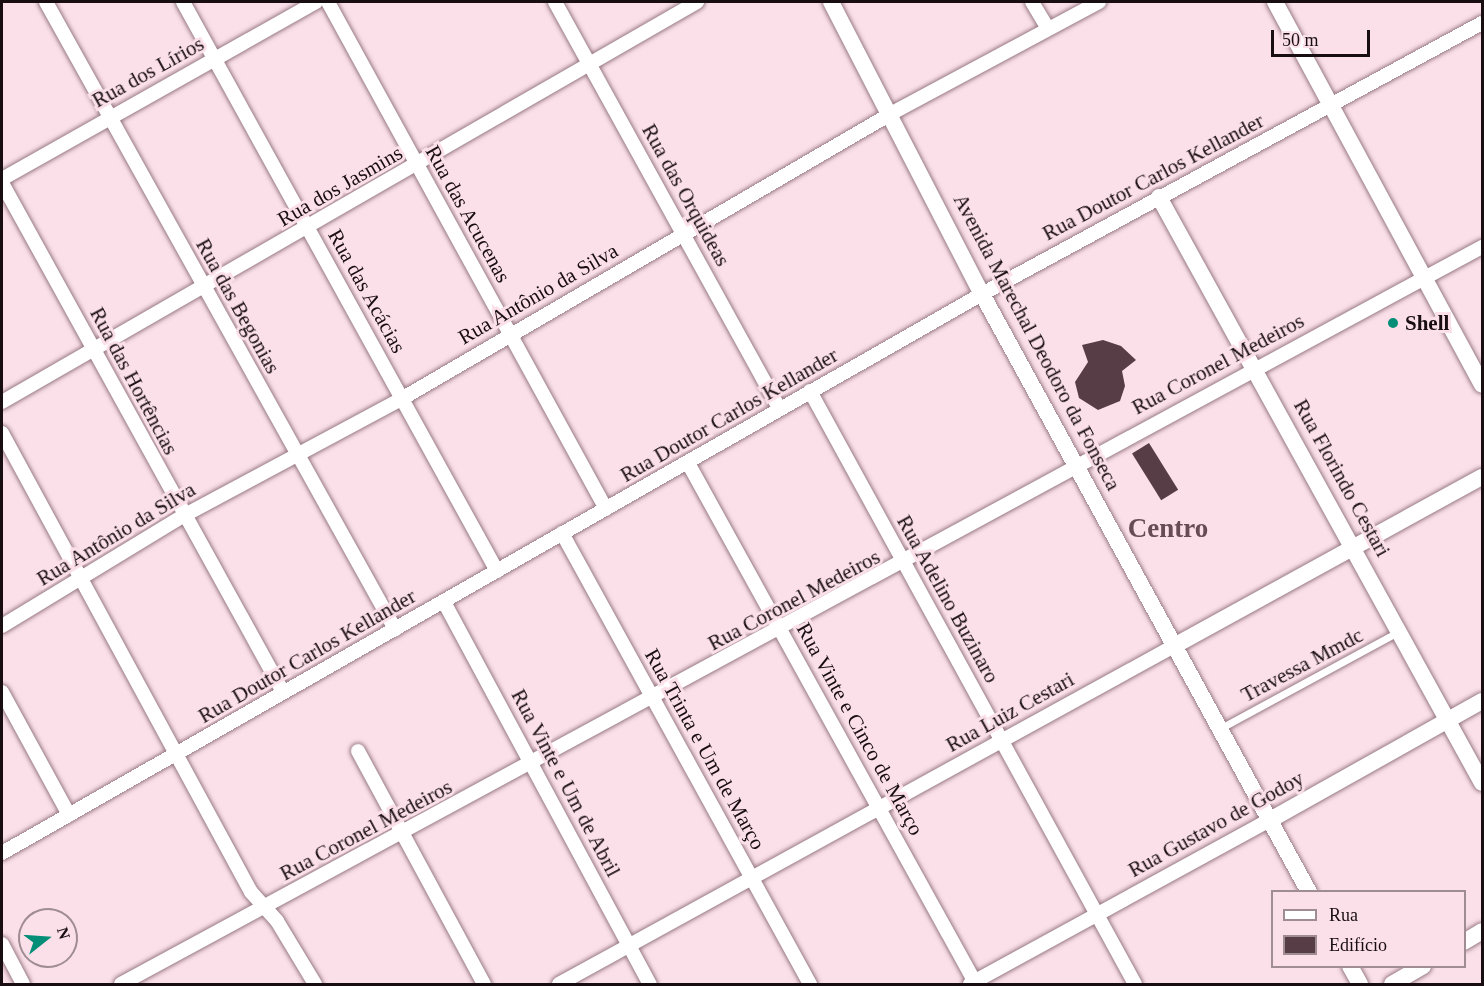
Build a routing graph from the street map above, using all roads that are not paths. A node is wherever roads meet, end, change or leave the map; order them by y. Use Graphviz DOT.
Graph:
graph roads {
  1 [pos="46,2"];
  2 [pos="183,2"];
  3 [pos="316,2"];
  4 [pos="328,2"];
  5 [pos="555,2"];
  6 [pos="697,2"];
  7 [pos="831,2"];
  8 [pos="1032,2"];
  9 [pos="1099,2"];
  10 [pos="1275,2"];
  11 [pos="1482,23"];
  12 [pos="1048,29"];
  13 [pos="215,59"];
  14 [pos="589,63"];
  15 [pos="1331,105"];
  16 [pos="892,113"];
  17 [pos="109,118"];
  18 [pos="416,165"];
  19 [pos="2,181"];
  20 [pos="1159,196"];
  21 [pos="308,229"];
  22 [pos="684,234"];
  23 [pos="1482,247"];
  24 [pos="1425,278"];
  25 [pos="204,290"];
  26 [pos="982,294"];
  27 [pos="510,334"];
  28 [pos="93,351"];
  29 [pos="1254,367"];
  30 [pos="1482,385"];
  31 [pos="810,391"];
  32 [pos="403,398"];
  33 [pos="2,402"];
  34 [pos="780,409"];
  35 [pos="2,433"];
  36 [pos="297,456"];
  37 [pos="688,463"];
  38 [pos="1076,466"];
  39 [pos="1482,477"];
  40 [pos="606,509"];
  41 [pos="183,516"];
  42 [pos="562,533"];
  43 [pos="1354,547"];
  44 [pos="905,564"];
  45 [pos="497,571"];
  46 [pos="82,579"];
  47 [pos="444,602"];
  48 [pos="2,626"];
  49 [pos="395,629"];
  50 [pos="781,630"];
  51 [pos="1401,631"];
  52 [pos="1174,646"];
  53 [pos="2,692"];
  54 [pos="284,692"];
  55 [pos="654,700"];
  56 [pos="1482,701"];
  57 [pos="1448,719"];
  58 [pos="1220,729"];
  59 [pos="1002,742"];
  60 [pos="358,751"];
  61 [pos="176,756"];
  62 [pos="533,766"];
  63 [pos="1482,783"];
  64 [pos="880,809"];
  65 [pos="69,815"];
  66 [pos="1270,820"];
  67 [pos="403,835"];
  68 [pos="2,853"];
  69 [pos="752,879"];
  70 [pos="1308,890"];
  71 [pos="265,907"];
  72 [pos="1097,916"];
  73 [pos="1482,932"];
  74 [pos="1466,941"];
  75 [pos="2,944"];
  76 [pos="630,946"];
  77 [pos="1351,968"];
  78 [pos="1420,968"];
  79 [pos="146,972"];
  80 [pos="23,984"];
  81 [pos="121,984"];
  82 [pos="153,984"];
  83 [pos="315,984"];
  84 [pos="484,984"];
  85 [pos="559,984"];
  86 [pos="650,984"];
  87 [pos="810,984"];
  88 [pos="974,984"];
  89 [pos="1135,984"];
  90 [pos="1360,984"];
  91 [pos="1392,984"];
  1 -- 17 [label="street, Rua das Begonias"];
  2 -- 13 [label="street, Rua das Acácias"];
  3 -- 13 [label="street, Rua dos Lírios"];
  4 -- 18 [label="street, Rua das Acucenas"];
  5 -- 14 [label="street, Rua das Orquideas"];
  6 -- 14 [label="street, Rua dos Jasmins"];
  7 -- 16 [label="street, Avenida Marechal Deodoro da Fonseca"];
  8 -- 12 [label="street"];
  9 -- 12 [label="street, Rua Antônio da Silva"];
  10 -- 15 [label="street"];
  11 -- 15 [label="street, Rua Doutor Carlos Kellander"];
  12 -- 16 [label="street, Rua Antônio da Silva"];
  13 -- 17 [label="street, Rua dos Lírios"];
  13 -- 21 [label="street, Rua das Acácias"];
  14 -- 18 [label="street, Rua dos Jasmins"];
  14 -- 22 [label="street, Rua das Orquideas"];
  15 -- 20 [label="street, Rua Doutor Carlos Kellander"];
  15 -- 24 [label="street"];
  16 -- 22 [label="street, Rua Antônio da Silva"];
  16 -- 26 [label="street, Avenida Marechal Deodoro da Fonseca"];
  17 -- 19 [label="street, Rua dos Lírios"];
  17 -- 25 [label="street, Rua das Begonias"];
  18 -- 21 [label="street, Rua dos Jasmins"];
  18 -- 27 [label="street, Rua das Acucenas"];
  19 -- 28 [label="street, Rua das Hortências"];
  20 -- 26 [label="street, Rua Doutor Carlos Kellander"];
  20 -- 29 [label="street, Rua Florindo Cestari"];
  21 -- 25 [label="street, Rua dos Jasmins"];
  21 -- 32 [label="street, Rua das Acácias"];
  22 -- 27 [label="street, Rua Antônio da Silva"];
  22 -- 34 [label="street, Rua das Orquideas"];
  23 -- 24 [label="street, Rua Coronel Medeiros"];
  24 -- 29 [label="street, Rua Coronel Medeiros"];
  24 -- 30 [label="street"];
  25 -- 28 [label="street, Rua dos Jasmins"];
  25 -- 36 [label="street, Rua das Begonias"];
  26 -- 31 [label="street, Rua Doutor Carlos Kellander"];
  26 -- 38 [label="street, Avenida Marechal Deodoro da Fonseca"];
  27 -- 32 [label="street, Rua Antônio da Silva"];
  27 -- 40 [label="street, Rua das Acucenas"];
  28 -- 33 [label="street, Rua dos Jasmins"];
  28 -- 41 [label="street, Rua das Hortências"];
  29 -- 38 [label="street, Rua Coronel Medeiros"];
  29 -- 43 [label="street, Rua Florindo Cestari"];
  31 -- 34 [label="street, Rua Doutor Carlos Kellander"];
  31 -- 44 [label="street, Rua Adelino Buzinaro"];
  32 -- 36 [label="street, Rua Antônio da Silva"];
  32 -- 45 [label="street, Rua das Acácias"];
  34 -- 37 [label="street, Rua Doutor Carlos Kellander"];
  35 -- 46 [label="street"];
  36 -- 41 [label="street, Rua Antônio da Silva"];
  36 -- 49 [label="street, Rua das Begonias"];
  37 -- 40 [label="street, Rua Doutor Carlos Kellander"];
  37 -- 50 [label="street, Rua Vinte e Cinco de Março"];
  38 -- 44 [label="street, Rua Coronel Medeiros"];
  38 -- 52 [label="street, Avenida Marechal Deodoro da Fonseca"];
  39 -- 43 [label="street, Rua Luiz Cestari"];
  40 -- 42 [label="street, Rua Doutor Carlos Kellander"];
  41 -- 46 [label="street, Rua Antônio da Silva"];
  41 -- 54 [label="street, Rua das Hortências"];
  42 -- 45 [label="street, Rua Doutor Carlos Kellander"];
  42 -- 55 [label="street, Rua Trinta e Um de Março"];
  43 -- 51 [label="street, Rua Florindo Cestari"];
  43 -- 52 [label="street, Rua Luiz Cestari"];
  44 -- 50 [label="street, Rua Coronel Medeiros"];
  44 -- 59 [label="street, Rua Adelino Buzinaro"];
  45 -- 47 [label="street, Rua Doutor Carlos Kellander"];
  46 -- 48 [label="street, Rua Antônio da Silva"];
  46 -- 61 [label="street"];
  47 -- 49 [label="street, Rua Doutor Carlos Kellander"];
  47 -- 62 [label="street, Rua Vinte e Um de Abril"];
  49 -- 54 [label="street, Rua Doutor Carlos Kellander"];
  50 -- 55 [label="street, Rua Coronel Medeiros"];
  50 -- 64 [label="street, Rua Vinte e Cinco de Março"];
  51 -- 57 [label="street, Rua Florindo Cestari"];
  51 -- 58 [label="lane, Travessa Mmdc"];
  52 -- 58 [label="street, Avenida Marechal Deodoro da Fonseca"];
  52 -- 59 [label="street, Rua Luiz Cestari"];
  53 -- 65 [label="street"];
  54 -- 61 [label="street, Rua Doutor Carlos Kellander"];
  55 -- 62 [label="street, Rua Coronel Medeiros"];
  55 -- 69 [label="street, Rua Trinta e Um de Março"];
  56 -- 57 [label="street, Rua Gustavo de Godoy"];
  57 -- 63 [label="street, Rua Florindo Cestari"];
  57 -- 66 [label="street, Rua Gustavo de Godoy"];
  58 -- 66 [label="street, Avenida Marechal Deodoro da Fonseca"];
  59 -- 64 [label="street, Rua Luiz Cestari"];
  59 -- 72 [label="street, Rua Adelino Buzinaro"];
  60 -- 67 [label="street"];
  61 -- 65 [label="street, Rua Doutor Carlos Kellander"];
  61 -- 71 [label="street"];
  62 -- 67 [label="street, Rua Coronel Medeiros"];
  62 -- 76 [label="street, Rua Vinte e Um de Abril"];
  64 -- 69 [label="street, Rua Luiz Cestari"];
  64 -- 88 [label="street, Rua Vinte e Cinco de Março"];
  65 -- 68 [label="street, Rua Doutor Carlos Kellander"];
  66 -- 70 [label="street, Avenida Marechal Deodoro da Fonseca"];
  66 -- 72 [label="street, Rua Gustavo de Godoy"];
  67 -- 71 [label="street, Rua Coronel Medeiros"];
  67 -- 84 [label="street"];
  69 -- 76 [label="street, Rua Luiz Cestari"];
  69 -- 87 [label="street, Rua Trinta e Um de Março"];
  71 -- 79 [label="street, Rua Coronel Medeiros"];
  71 -- 83 [label="street"];
  72 -- 88 [label="street, Rua Gustavo de Godoy"];
  72 -- 89 [label="street, Rua Adelino Buzinaro"];
  73 -- 74 [label="street"];
  75 -- 80 [label="street"];
  76 -- 85 [label="street, Rua Luiz Cestari"];
  76 -- 86 [label="street, Rua Vinte e Um de Abril"];
  77 -- 90 [label="street"];
  78 -- 91 [label="street"];
  79 -- 81 [label="street, Rua Coronel Medeiros"];
  79 -- 82 [label="street"];
}
